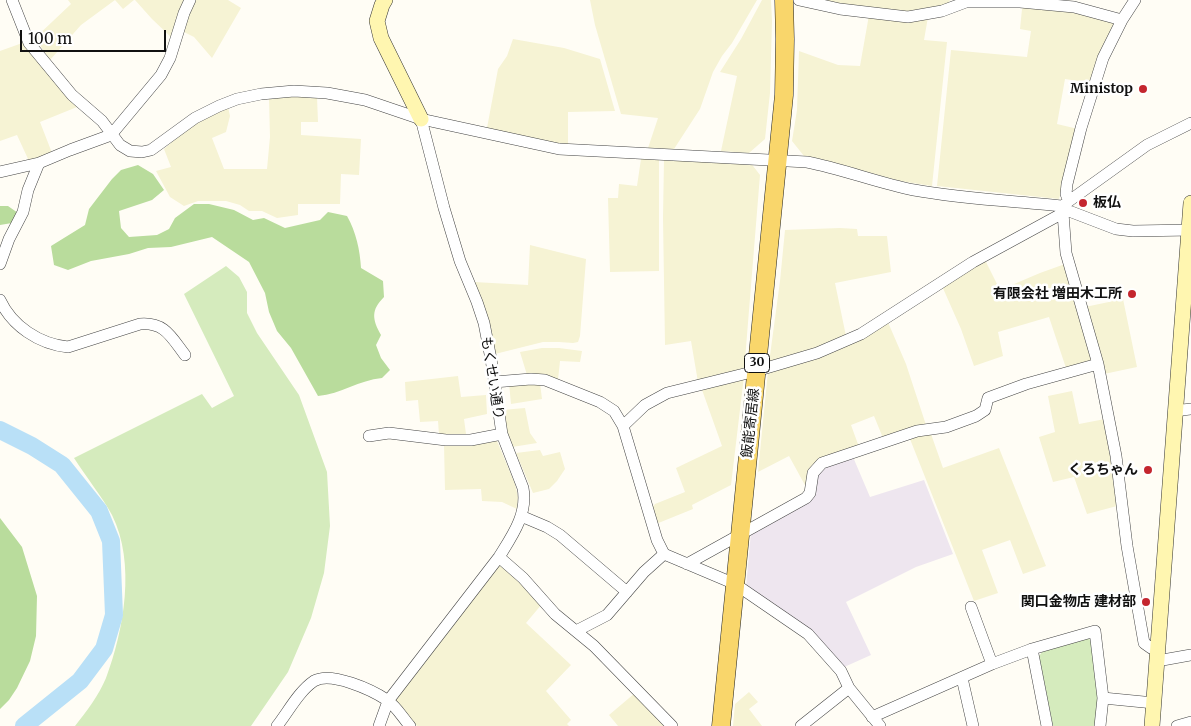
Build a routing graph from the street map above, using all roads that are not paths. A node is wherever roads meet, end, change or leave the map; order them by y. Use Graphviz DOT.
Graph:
graph roads {
  1 [pos="8,0"];
  2 [pos="12,0"];
  3 [pos="190,0"];
  4 [pos="385,0"];
  5 [pos="784,0"];
  6 [pos="799,0"];
  7 [pos="1135,0"];
  8 [pos="0,2"];
  9 [pos="1122,20"];
  10 [pos="421,119"];
  11 [pos="1191,123"];
  12 [pos="111,135"];
  13 [pos="777,159"];
  14 [pos="39,163"];
  15 [pos="0,172"];
  16 [pos="1191,203"];
  17 [pos="1065,207"];
  18 [pos="1190,230"];
  19 [pos="0,264"];
  20 [pos="0,300"];
  21 [pos="185,355"];
  22 [pos="1098,364"];
  23 [pos="756,371"];
  24 [pos="494,382"];
  25 [pos="1191,409"];
  26 [pos="1174,411"];
  27 [pos="623,426"];
  28 [pos="502,434"];
  29 [pos="370,436"];
  30 [pos="521,516"];
  31 [pos="740,534"];
  32 [pos="664,554"];
  33 [pos="499,557"];
  34 [pos="687,564"];
  35 [pos="735,584"];
  36 [pos="627,592"];
  37 [pos="971,607"];
  38 [pos="576,630"];
  39 [pos="1032,649"];
  40 [pos="1157,655"];
  41 [pos="1191,655"];
  42 [pos="992,664"];
  43 [pos="962,678"];
  44 [pos="849,688"];
  45 [pos="1103,698"];
  46 [pos="388,701"];
  47 [pos="1154,702"];
  48 [pos="872,717"];
  49 [pos="1191,722"];
  50 [pos="805,724"];
  51 [pos="277,726"];
  52 [pos="379,726"];
  53 [pos="410,726"];
  54 [pos="672,726"];
  55 [pos="721,726"];
  56 [pos="880,726"];
  57 [pos="973,726"];
  58 [pos="1047,726"];
  59 [pos="1100,726"];
  60 [pos="1152,726"];
  61 [pos="1177,726"];
  1 -- 8 [label="street"];
  2 -- 12 [label="street"];
  3 -- 12 [label="street"];
  4 -- 10 [label="street, もくせい通り"];
  5 -- 13 [label="main road, 飯能寄居線 / 30"];
  6 -- 9 [label="street"];
  7 -- 9 [label="street"];
  9 -- 17 [label="street"];
  10 -- 12 [label="street"];
  10 -- 13 [label="street"];
  10 -- 24 [label="street, もくせい通り"];
  11 -- 17 [label="street"];
  12 -- 14 [label="street"];
  13 -- 17 [label="street"];
  13 -- 23 [label="main road, 飯能寄居線 / 30"];
  14 -- 15 [label="street"];
  14 -- 19 [label="street"];
  16 -- 18 [label="street"];
  17 -- 18 [label="street"];
  17 -- 22 [label="street"];
  17 -- 23 [label="street"];
  18 -- 26 [label="street"];
  20 -- 21 [label="street"];
  22 -- 31 [label="street"];
  22 -- 40 [label="street"];
  23 -- 27 [label="street"];
  23 -- 31 [label="main road, 飯能寄居線 / 30"];
  24 -- 27 [label="street"];
  24 -- 28 [label="street, もくせい通り"];
  25 -- 26 [label="street"];
  26 -- 40 [label="street"];
  27 -- 32 [label="street"];
  28 -- 29 [label="street"];
  28 -- 30 [label="street, もくせい通り"];
  30 -- 33 [label="street, もくせい通り"];
  30 -- 36 [label="street"];
  31 -- 34 [label="street"];
  31 -- 35 [label="main road, 飯能寄居線 / 30"];
  32 -- 34 [label="street"];
  32 -- 36 [label="street"];
  33 -- 38 [label="street"];
  33 -- 46 [label="street, もくせい通り"];
  34 -- 35 [label="street"];
  35 -- 44 [label="street"];
  35 -- 55 [label="main road, 飯能寄居線 / 30"];
  36 -- 38 [label="street"];
  37 -- 42 [label="street"];
  38 -- 54 [label="street"];
  39 -- 42 [label="street"];
  39 -- 45 [label="street"];
  39 -- 58 [label="street"];
  40 -- 41 [label="street"];
  40 -- 47 [label="street"];
  42 -- 43 [label="street"];
  43 -- 48 [label="street"];
  43 -- 57 [label="street"];
  44 -- 48 [label="street"];
  44 -- 50 [label="street"];
  45 -- 47 [label="street"];
  45 -- 59 [label="street"];
  46 -- 51 [label="street"];
  46 -- 52 [label="street, もくせい通り"];
  46 -- 53 [label="street"];
  47 -- 60 [label="street"];
  48 -- 56 [label="street"];
  49 -- 61 [label="street"];
}
